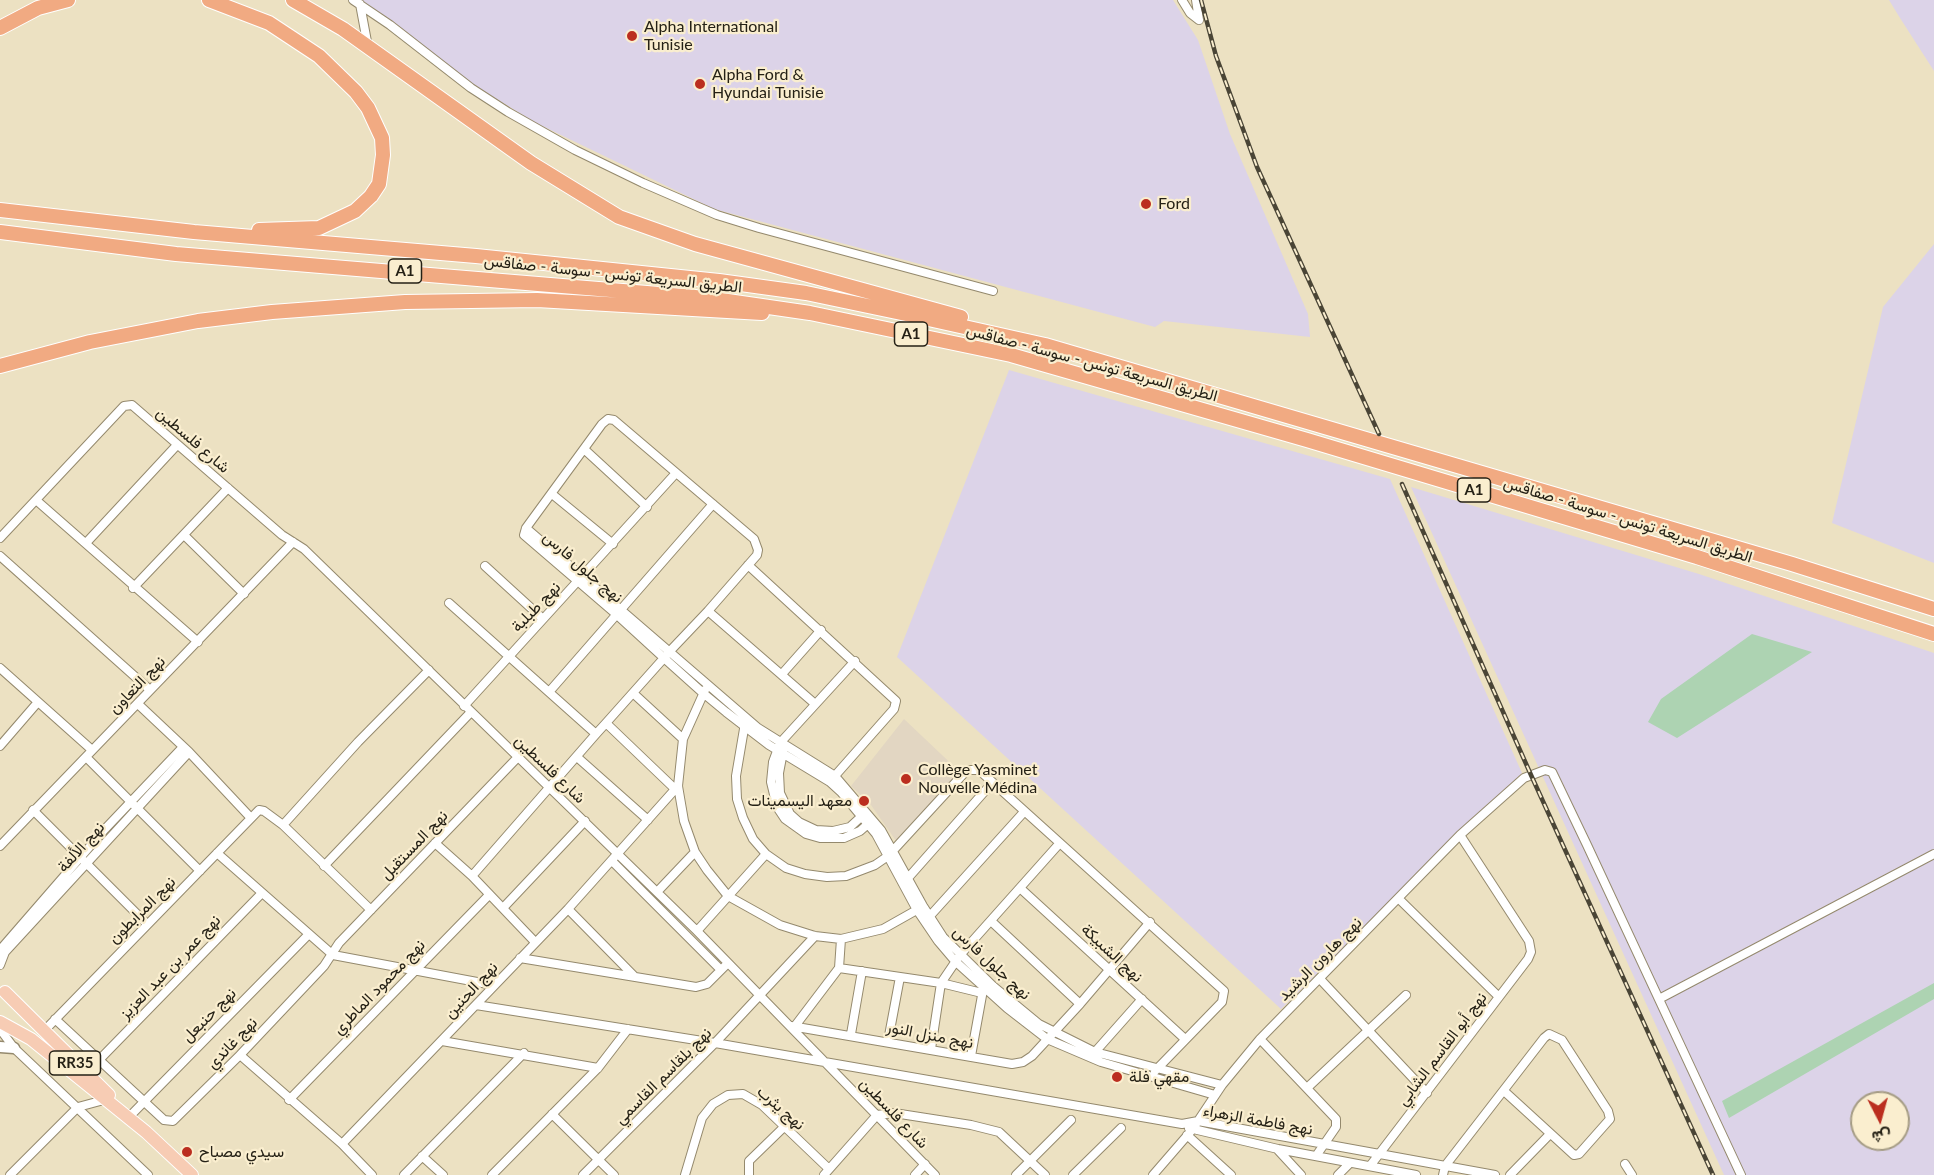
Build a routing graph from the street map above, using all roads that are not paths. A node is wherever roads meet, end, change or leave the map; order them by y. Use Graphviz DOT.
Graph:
graph roads {
  1 [pos="68,0"];
  2 [pos="209,0"];
  3 [pos="293,0"];
  4 [pos="1182,0"];
  5 [pos="1196,0"];
  6 [pos="356,2"];
  7 [pos="0,28"];
  8 [pos="368,48"];
  9 [pos="0,210"];
  10 [pos="0,232"];
  11 [pos="194,232"];
  12 [pos="993,291"];
  13 [pos="810,313"];
  14 [pos="0,366"];
  15 [pos="177,445"];
  16 [pos="584,449"];
  17 [pos="676,473"];
  18 [pos="1492,476"];
  19 [pos="228,488"];
  20 [pos="552,494"];
  21 [pos="36,500"];
  22 [pos="713,504"];
  23 [pos="648,507"];
  24 [pos="184,536"];
  25 [pos="0,538"];
  26 [pos="293,542"];
  27 [pos="86,543"];
  28 [pos="613,544"];
  29 [pos="0,556"];
  30 [pos="748,565"];
  31 [pos="485,566"];
  32 [pos="581,580"];
  33 [pos="134,588"];
  34 [pos="244,594"];
  35 [pos="449,603"];
  36 [pos="1934,609"];
  37 [pos="708,611"];
  38 [pos="619,612"];
  39 [pos="543,619"];
  40 [pos="821,630"];
  41 [pos="1934,634"];
  42 [pos="198,642"];
  43 [pos="509,655"];
  44 [pos="667,655"];
  45 [pos="855,661"];
  46 [pos="0,668"];
  47 [pos="429,670"];
  48 [pos="782,674"];
  49 [pos="707,685"];
  50 [pos="150,690"];
  51 [pos="549,692"];
  52 [pos="633,693"];
  53 [pos="703,693"];
  54 [pos="38,702"];
  55 [pos="814,703"];
  56 [pos="138,704"];
  57 [pos="464,706"];
  58 [pos="471,712"];
  59 [pos="606,723"];
  60 [pos="746,723"];
  61 [pos="596,734"];
  62 [pos="683,739"];
  63 [pos="0,746"];
  64 [pos="781,748"];
  65 [pos="186,749"];
  66 [pos="92,750"];
  67 [pos="519,756"];
  68 [pos="86,757"];
  69 [pos="577,757"];
  70 [pos="833,779"];
  71 [pos="992,783"];
  72 [pos="551,788"];
  73 [pos="676,788"];
  74 [pos="134,805"];
  75 [pos="33,810"];
  76 [pos="1023,813"];
  77 [pos="862,816"];
  78 [pos="250,817"];
  79 [pos="648,820"];
  80 [pos="585,821"];
  81 [pos="868,824"];
  82 [pos="283,825"];
  83 [pos="1460,835"];
  84 [pos="435,843"];
  85 [pos="1059,844"];
  86 [pos="0,846"];
  87 [pos="695,852"];
  88 [pos="217,853"];
  89 [pos="890,853"];
  90 [pos="618,854"];
  91 [pos="766,854"];
  92 [pos="1934,854"];
  93 [pos="84,859"];
  94 [pos="612,861"];
  95 [pos="324,866"];
  96 [pos="200,871"];
  97 [pos="472,876"];
  98 [pos="908,878"];
  99 [pos="1020,888"];
  100 [pos="657,892"];
  101 [pos="261,894"];
  102 [pos="489,894"];
  103 [pos="728,896"];
  104 [pos="1399,899"];
  105 [pos="503,908"];
  106 [pos="920,908"];
  107 [pos="568,909"];
  108 [pos="371,910"];
  109 [pos="32,917"];
  110 [pos="929,917"];
  111 [pos="991,921"];
  112 [pos="1150,922"];
  113 [pos="147,924"];
  114 [pos="697,931"];
  115 [pos="308,935"];
  116 [pos="815,936"];
  117 [pos="841,939"];
  118 [pos="535,942"];
  119 [pos="0,950"];
  120 [pos="331,954"];
  121 [pos="520,958"];
  122 [pos="958,958"];
  123 [pos="728,963"];
  124 [pos="0,965"];
  125 [pos="839,968"];
  126 [pos="1109,968"];
  127 [pos="415,969"];
  128 [pos="721,970"];
  129 [pos="862,972"];
  130 [pos="634,976"];
  131 [pos="900,977"];
  132 [pos="1320,979"];
  133 [pos="941,983"];
  134 [pos="493,985"];
  135 [pos="2,988"];
  136 [pos="982,990"];
  137 [pos="760,995"];
  138 [pos="1406,995"];
  139 [pos="1498,996"];
  140 [pos="1142,999"];
  141 [pos="1659,999"];
  142 [pos="1080,1004"];
  143 [pos="476,1005"];
  144 [pos="55,1019"];
  145 [pos="0,1022"];
  146 [pos="793,1026"];
  147 [pos="0,1029"];
  148 [pos="628,1029"];
  149 [pos="1369,1031"];
  150 [pos="43,1032"];
  151 [pos="851,1034"];
  152 [pos="1050,1036"];
  153 [pos="1185,1039"];
  154 [pos="1260,1039"];
  155 [pos="442,1041"];
  156 [pos="888,1041"];
  157 [pos="715,1043"];
  158 [pos="0,1047"];
  159 [pos="14,1048"];
  160 [pos="931,1049"];
  161 [pos="1095,1052"];
  162 [pos="524,1053"];
  163 [pos="240,1055"];
  164 [pos="971,1056"];
  165 [pos="100,1059"];
  166 [pos="827,1064"];
  167 [pos="598,1068"];
  168 [pos="1156,1069"];
  169 [pos="1149,1078"];
  170 [pos="1222,1085"];
  171 [pos="1307,1088"];
  172 [pos="1504,1091"];
  173 [pos="1427,1093"];
  174 [pos="1215,1095"];
  175 [pos="104,1100"];
  176 [pos="289,1100"];
  177 [pos="145,1101"];
  178 [pos="78,1107"];
  179 [pos="552,1114"];
  180 [pos="131,1115"];
  181 [pos="877,1115"];
  182 [pos="1071,1120"];
  183 [pos="1198,1121"];
  184 [pos="1182,1124"];
  185 [pos="784,1127"];
  186 [pos="1121,1128"];
  187 [pos="146,1132"];
  188 [pos="1190,1132"];
  189 [pos="1550,1134"];
  190 [pos="342,1144"];
  191 [pos="1324,1146"];
  192 [pos="1278,1149"];
  193 [pos="1380,1153"];
  194 [pos="422,1156"];
  195 [pos="1316,1156"];
  196 [pos="1454,1157"];
  197 [pos="598,1160"];
  198 [pos="1031,1161"];
  199 [pos="1350,1163"];
  200 [pos="925,1164"];
  201 [pos="1625,1164"];
  202 [pos="1370,1166"];
  203 [pos="1445,1166"];
  204 [pos="826,1172"];
  205 [pos="1457,1172"];
  206 [pos="10,1175"];
  207 [pos="148,1175"];
  208 [pos="192,1175"];
  209 [pos="372,1175"];
  210 [pos="404,1175"];
  211 [pos="443,1175"];
  212 [pos="492,1175"];
  213 [pos="583,1175"];
  214 [pos="614,1175"];
  215 [pos="685,1175"];
  216 [pos="749,1175"];
  217 [pos="915,1175"];
  218 [pos="935,1175"];
  219 [pos="1016,1175"];
  220 [pos="1045,1175"];
  221 [pos="1073,1175"];
  222 [pos="1152,1175"];
  223 [pos="1231,1175"];
  224 [pos="1301,1175"];
  225 [pos="1338,1175"];
  226 [pos="1416,1175"];
  227 [pos="1443,1175"];
  228 [pos="1494,1175"];
  229 [pos="1510,1175"];
  230 [pos="1632,1175"];
  231 [pos="1741,1175"];
  1 -- 7 [label="highway"];
  2 -- 11 [label="highway"];
  3 -- 8 [label="highway"];
  4 -- 5 [label="street"];
  6 -- 8 [label="street"];
  6 -- 12 [label="street"];
  8 -- 18 [label="highway"];
  9 -- 11 [label="highway, الطريق السريعة تونس - سوسة - صفاقس / A1"];
  10 -- 13 [label="highway, الطريق السريعة تونس - سوسة - صفاقس / A1"];
  11 -- 18 [label="highway, الطريق السريعة تونس - سوسة - صفاقس / A1"];
  13 -- 14 [label="highway"];
  13 -- 41 [label="highway, الطريق السريعة تونس - سوسة - صفاقس / A1"];
  15 -- 19 [label="street, شارع فلسطين"];
  15 -- 21 [label="street, شارع فلسطين"];
  15 -- 27 [label="street"];
  16 -- 17 [label="street"];
  16 -- 20 [label="street"];
  16 -- 23 [label="street"];
  17 -- 22 [label="street"];
  17 -- 23 [label="street, نهج طبلبة"];
  18 -- 36 [label="highway, الطريق السريعة تونس - سوسة - صفاقس / A1"];
  19 -- 24 [label="street"];
  19 -- 26 [label="street, شارع فلسطين"];
  20 -- 28 [label="street"];
  20 -- 32 [label="street, نهج جلول فارس"];
  21 -- 25 [label="street"];
  21 -- 27 [label="street"];
  22 -- 30 [label="street"];
  22 -- 38 [label="street"];
  23 -- 28 [label="street, نهج طبلبة"];
  24 -- 33 [label="street"];
  24 -- 34 [label="street"];
  26 -- 34 [label="street, نهج التعاون"];
  26 -- 47 [label="street, شارع فلسطين"];
  27 -- 33 [label="street"];
  28 -- 32 [label="street, نهج طبلبة"];
  29 -- 50 [label="street"];
  30 -- 37 [label="street"];
  30 -- 40 [label="street"];
  31 -- 39 [label="street"];
  32 -- 38 [label="street, نهج جلول فارس"];
  32 -- 39 [label="street, نهج طبلبة"];
  33 -- 42 [label="street"];
  34 -- 42 [label="street, نهج التعاون"];
  35 -- 43 [label="street"];
  37 -- 44 [label="street"];
  37 -- 48 [label="street"];
  38 -- 44 [label="street, نهج جلول فارس"];
  38 -- 51 [label="street"];
  39 -- 43 [label="street, نهج طبلبة"];
  40 -- 45 [label="street"];
  40 -- 48 [label="street"];
  42 -- 50 [label="street, نهج التعاون"];
  43 -- 51 [label="street"];
  43 -- 57 [label="street, نهج طبلبة"];
  44 -- 49 [label="street, نهج جلول فارس"];
  44 -- 52 [label="street"];
  44 -- 53 [label="street, نهج جلول فارس"];
  45 -- 55 [label="street"];
  45 -- 70 [label="street"];
  46 -- 54 [label="street"];
  47 -- 57 [label="street, شارع فلسطين"];
  47 -- 82 [label="street"];
  48 -- 55 [label="street"];
  49 -- 53 [label="street"];
  49 -- 60 [label="street, نهج جلول فارس"];
  50 -- 56 [label="street, نهج التعاون"];
  51 -- 61 [label="street"];
  52 -- 59 [label="street"];
  52 -- 62 [label="street"];
  53 -- 60 [label="street, نهج جلول فارس"];
  53 -- 62 [label="street"];
  54 -- 63 [label="street"];
  54 -- 66 [label="street"];
  55 -- 64 [label="street"];
  56 -- 65 [label="street"];
  56 -- 66 [label="street, نهج التعاون"];
  57 -- 58 [label="street, شارع فلسطين"];
  58 -- 67 [label="street, شارع فلسطين"];
  58 -- 95 [label="street"];
  59 -- 61 [label="street"];
  59 -- 73 [label="street"];
  60 -- 64 [label="street, نهج جلول فارس"];
  60 -- 91 [label="street"];
  61 -- 69 [label="street"];
  62 -- 73 [label="street"];
  64 -- 70 [label="street, نهج جلول فارس"];
  64 -- 77 [label="street"];
  64 -- 81 [label="street"];
  65 -- 74 [label="street, نهج الألفة"];
  65 -- 78 [label="street"];
  66 -- 68 [label="street, نهج التعاون"];
  67 -- 72 [label="street, شارع فلسطين"];
  67 -- 84 [label="street, نهج المستقبل"];
  68 -- 74 [label="street"];
  68 -- 75 [label="street, نهج التعاون"];
  69 -- 72 [label="street"];
  69 -- 79 [label="street"];
  70 -- 77 [label="street, نهج جلول فارس"];
  70 -- 89 [label="street, نهج جلول فارس"];
  71 -- 76 [label="street"];
  71 -- 89 [label="street"];
  71 -- 98 [label="street"];
  72 -- 80 [label="street, شارع فلسطين"];
  72 -- 97 [label="street"];
  73 -- 79 [label="street, نهج الحنين"];
  73 -- 87 [label="street"];
  74 -- 93 [label="street, نهج الألفة"];
  74 -- 96 [label="street"];
  75 -- 86 [label="street, نهج التعاون"];
  75 -- 93 [label="street"];
  76 -- 85 [label="street"];
  76 -- 110 [label="street"];
  77 -- 81 [label="street, نهج جلول فارس"];
  78 -- 82 [label="street, نهج المرابطون"];
  78 -- 88 [label="street, نهج المرابطون"];
  79 -- 90 [label="street, نهج الحنين"];
  80 -- 90 [label="street, شارع فلسطين"];
  80 -- 105 [label="street"];
  81 -- 89 [label="street, نهج جلول فارس"];
  82 -- 95 [label="street"];
  83 -- 104 [label="street, نهج هارون الرشيد"];
  83 -- 139 [label="street, نهج أبو القاسم الشابي"];
  83 -- 141 [label="street, نهج هارون الرشيد"];
  84 -- 97 [label="street"];
  84 -- 108 [label="street, نهج المستقبل"];
  85 -- 99 [label="street"];
  85 -- 112 [label="street"];
  87 -- 100 [label="street"];
  87 -- 103 [label="street"];
  88 -- 96 [label="street, نهج المرابطون"];
  88 -- 101 [label="street"];
  89 -- 91 [label="street"];
  89 -- 98 [label="street, نهج جلول فارس"];
  89 -- 106 [label="street, نهج جلول فارس"];
  90 -- 94 [label="street, نهج الحنين"];
  90 -- 100 [label="street, شارع فلسطين"];
  91 -- 103 [label="street"];
  92 -- 141 [label="street"];
  93 -- 109 [label="street, نهج الألفة"];
  93 -- 113 [label="street"];
  94 -- 107 [label="street, نهج الحنين"];
  94 -- 128 [label="street"];
  95 -- 108 [label="street"];
  96 -- 113 [label="street, نهج المرابطون"];
  97 -- 102 [label="street"];
  98 -- 106 [label="street, نهج جلول فارس"];
  99 -- 111 [label="street"];
  99 -- 126 [label="street, نهج الشبيكة"];
  100 -- 114 [label="street, شارع فلسطين"];
  101 -- 115 [label="street"];
  101 -- 165 [label="street, نهج عمر بن عبد العزيز"];
  102 -- 105 [label="street"];
  102 -- 127 [label="street, نهج محمود الماطري"];
  103 -- 114 [label="street"];
  103 -- 116 [label="street"];
  104 -- 132 [label="street, نهج هارون الرشيد"];
  104 -- 139 [label="street"];
  105 -- 118 [label="street"];
  106 -- 110 [label="street, نهج جلول فارس"];
  106 -- 117 [label="street"];
  106 -- 122 [label="street, نهج جلول فارس"];
  107 -- 118 [label="street, نهج الحنين"];
  107 -- 130 [label="street"];
  108 -- 120 [label="street, نهج المستقبل"];
  109 -- 119 [label="street, نهج الألفة"];
  109 -- 124 [label="street, نهج الألفة"];
  110 -- 122 [label="street, نهج جلول فارس"];
  111 -- 122 [label="street"];
  111 -- 142 [label="street"];
  112 -- 126 [label="street"];
  112 -- 153 [label="street"];
  113 -- 144 [label="street, نهج المرابطون"];
  114 -- 123 [label="street, شارع فلسطين"];
  115 -- 120 [label="street"];
  115 -- 177 [label="street, نهج حنبعل"];
  116 -- 117 [label="street"];
  116 -- 137 [label="street, نهج بلقاسم القاسمي"];
  117 -- 125 [label="street"];
  118 -- 121 [label="street, نهج الحنين"];
  120 -- 127 [label="street"];
  120 -- 163 [label="street, نهج غاندي"];
  121 -- 130 [label="street"];
  121 -- 134 [label="street, نهج الحنين"];
  122 -- 133 [label="street"];
  122 -- 136 [label="street, نهج جلول فارس"];
  122 -- 152 [label="street, نهج جلول فارس"];
  123 -- 128 [label="street"];
  123 -- 137 [label="street, شارع فلسطين"];
  125 -- 129 [label="street"];
  125 -- 146 [label="street"];
  126 -- 140 [label="street, نهج الشبيكة"];
  126 -- 142 [label="street"];
  127 -- 134 [label="street"];
  127 -- 176 [label="street, نهج محمود الماطري"];
  128 -- 130 [label="street"];
  129 -- 131 [label="street"];
  129 -- 151 [label="street"];
  131 -- 133 [label="street"];
  131 -- 156 [label="street"];
  132 -- 149 [label="street"];
  132 -- 154 [label="street, نهج هارون الرشيد"];
  133 -- 136 [label="street"];
  133 -- 160 [label="street"];
  134 -- 143 [label="street, نهج الحنين"];
  135 -- 145 [label="main road, RR35"];
  135 -- 150 [label="main road, RR35"];
  136 -- 152 [label="street, نهج جلول فارس"];
  136 -- 164 [label="street"];
  137 -- 146 [label="street, شارع فلسطين"];
  137 -- 157 [label="street, نهج بلقاسم القاسمي"];
  138 -- 149 [label="street"];
  139 -- 173 [label="street, نهج أبو القاسم الشابي"];
  140 -- 153 [label="street, نهج الشبيكة"];
  140 -- 161 [label="street"];
  141 -- 231 [label="street"];
  142 -- 152 [label="street"];
  143 -- 148 [label="street"];
  143 -- 155 [label="street, نهج الحنين"];
  144 -- 150 [label="street, نهج المرابطون"];
  144 -- 165 [label="street"];
  145 -- 175 [label="main road, RR35"];
  146 -- 151 [label="street, نهج منزل النور"];
  146 -- 166 [label="street, شارع فلسطين"];
  147 -- 159 [label="street"];
  148 -- 157 [label="street"];
  148 -- 167 [label="street"];
  149 -- 171 [label="street"];
  149 -- 173 [label="street"];
  150 -- 180 [label="main road, RR35"];
  151 -- 156 [label="street, نهج منزل النور"];
  152 -- 161 [label="street, نهج جلول فارس"];
  152 -- 164 [label="street, نهج منزل النور"];
  152 -- 169 [label="street, نهج جلول فارس"];
  153 -- 168 [label="street"];
  154 -- 170 [label="street, نهج هارون الرشيد"];
  154 -- 171 [label="street"];
  155 -- 162 [label="street"];
  155 -- 190 [label="street, نهج الحنين"];
  156 -- 160 [label="street, نهج منزل النور"];
  157 -- 166 [label="street"];
  157 -- 197 [label="street, نهج بلقاسم القاسمي"];
  158 -- 159 [label="street"];
  159 -- 178 [label="street"];
  160 -- 164 [label="street, نهج منزل النور"];
  161 -- 168 [label="street, نهج جلول فارس"];
  162 -- 167 [label="street"];
  162 -- 194 [label="street"];
  163 -- 176 [label="street"];
  163 -- 177 [label="street, نهج غاندي"];
  165 -- 177 [label="street"];
  166 -- 181 [label="street, شارع فلسطين"];
  166 -- 184 [label="street"];
  167 -- 179 [label="street"];
  168 -- 169 [label="street"];
  168 -- 170 [label="street, نهج جلول فارس"];
  169 -- 174 [label="street, نهج جلول فارس"];
  170 -- 174 [label="street, نهج هارون الرشيد"];
  171 -- 191 [label="street"];
  172 -- 189 [label="street"];
  172 -- 189 [label="street"];
  172 -- 196 [label="street"];
  173 -- 193 [label="street, نهج أبو القاسم الشابي"];
  174 -- 183 [label="street, نهج هارون الرشيد"];
  175 -- 178 [label="street"];
  175 -- 187 [label="main road, RR35"];
  176 -- 190 [label="street"];
  177 -- 180 [label="street, نهج حنبعل"];
  178 -- 206 [label="street"];
  178 -- 207 [label="street"];
  179 -- 197 [label="street"];
  179 -- 212 [label="street"];
  180 -- 187 [label="main road, RR35"];
  181 -- 198 [label="street"];
  181 -- 200 [label="street, شارع فلسطين"];
  181 -- 204 [label="street"];
  182 -- 198 [label="street"];
  183 -- 184 [label="street, نهج فاطمة الزهراء"];
  183 -- 188 [label="street, نهج هارون الرشيد"];
  183 -- 191 [label="street, نهج فاطمة الزهراء"];
  184 -- 188 [label="street, نهج فاطمة الزهراء"];
  185 -- 204 [label="street, نهج يثرب"];
  185 -- 215 [label="street, نهج يثرب"];
  185 -- 216 [label="street"];
  186 -- 221 [label="street"];
  187 -- 208 [label="main road, RR35"];
  188 -- 192 [label="street, نهج فاطمة الزهراء"];
  188 -- 222 [label="street, نهج هارون الرشيد"];
  188 -- 223 [label="street"];
  189 -- 229 [label="street"];
  190 -- 209 [label="street"];
  191 -- 193 [label="street, نهج فاطمة الزهراء"];
  191 -- 195 [label="street"];
  192 -- 195 [label="street, نهج فاطمة الزهراء"];
  192 -- 224 [label="street"];
  193 -- 202 [label="street, نهج أبو القاسم الشابي"];
  193 -- 203 [label="street, نهج فاطمة الزهراء"];
  194 -- 210 [label="street"];
  194 -- 211 [label="street"];
  195 -- 199 [label="street, نهج فاطمة الزهراء"];
  196 -- 203 [label="street"];
  196 -- 205 [label="street"];
  197 -- 213 [label="street, نهج بلقاسم القاسمي"];
  197 -- 214 [label="street"];
  198 -- 219 [label="street"];
  198 -- 220 [label="street"];
  199 -- 202 [label="street, نهج فاطمة الزهراء"];
  199 -- 225 [label="street"];
  200 -- 217 [label="street"];
  200 -- 218 [label="street, شارع فلسطين"];
  201 -- 230 [label="street"];
  202 -- 226 [label="street, نهج فاطمة الزهراء"];
  203 -- 205 [label="street, نهج فاطمة الزهراء"];
  203 -- 227 [label="street"];
  205 -- 228 [label="street, نهج فاطمة الزهراء"];
}
